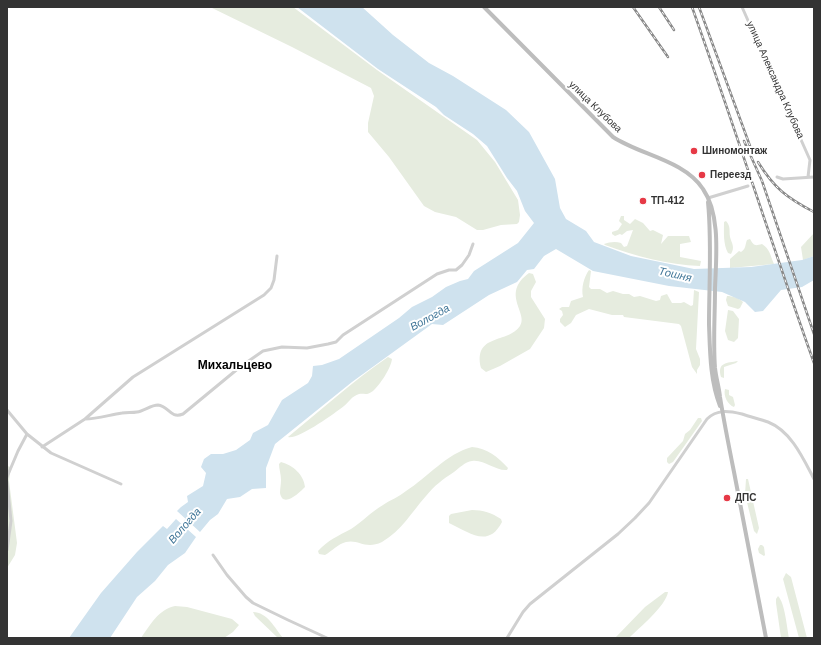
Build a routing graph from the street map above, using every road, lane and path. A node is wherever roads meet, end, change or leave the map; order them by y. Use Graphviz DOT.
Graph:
graph roads {
  1 [pos="484,7"];
  2 [pos="742,7"];
  3 [pos="777,177"];
  4 [pos="808,177"];
  5 [pos="814,177"];
  6 [pos="748,186"];
  7 [pos="708,198"];
  8 [pos="473,244"];
  9 [pos="277,256"];
  10 [pos="7,410"];
  11 [pos="722,412"];
  12 [pos="85,419"];
  13 [pos="27,434"];
  14 [pos="42,447"];
  15 [pos="7,477"];
  16 [pos="814,478"];
  17 [pos="7,482"];
  18 [pos="121,484"];
  19 [pos="7,550"];
  20 [pos="213,554"];
  21 [pos="327,638"];
  22 [pos="507,638"];
  23 [pos="766,638"];
  1 -- 7 [label="main road, улица Клубова"];
  2 -- 4 [label="street, улица Александра Клубова"];
  3 -- 4 [label="street"];
  4 -- 5 [label="street"];
  6 -- 7 [label="street"];
  7 -- 11 [label="main road"];
  7 -- 11 [label="main road"];
  8 -- 12 [label="street"];
  9 -- 12 [label="street"];
  10 -- 13 [label="street"];
  11 -- 16 [label="street"];
  11 -- 22 [label="street"];
  11 -- 23 [label="main road"];
  12 -- 14 [label="street"];
  13 -- 14 [label="street"];
  13 -- 15 [label="street"];
  14 -- 18 [label="street"];
  17 -- 19 [label="street"];
  20 -- 21 [label="street"];
}
